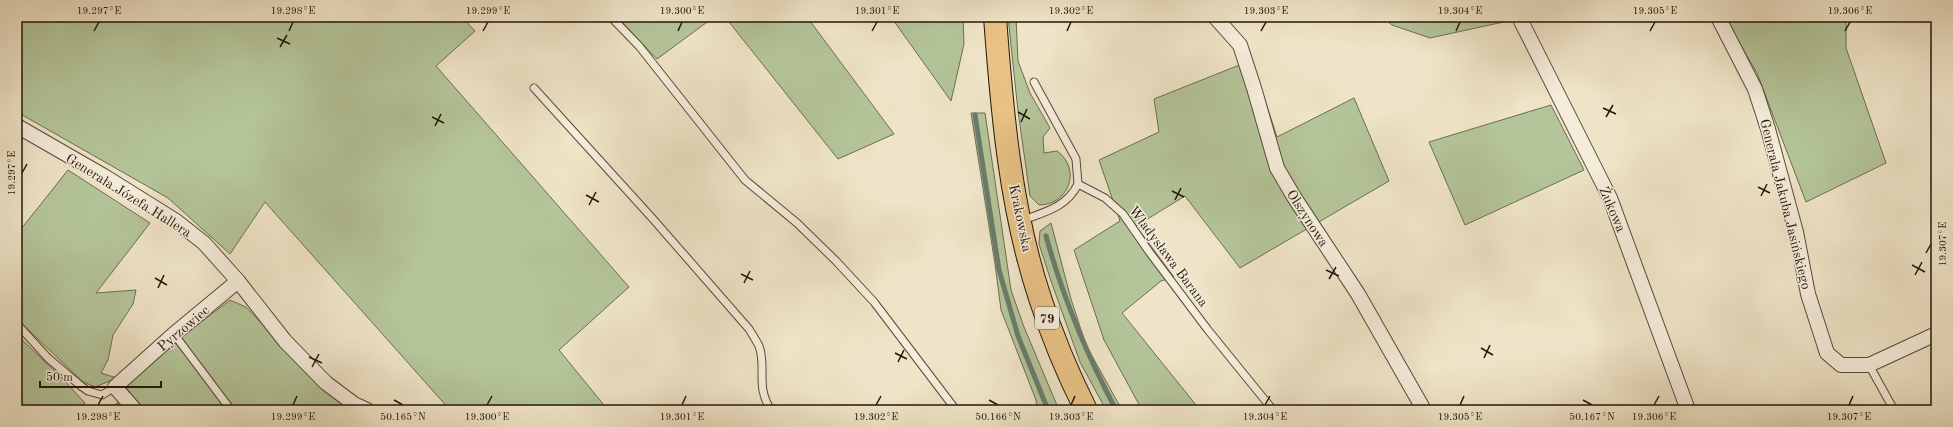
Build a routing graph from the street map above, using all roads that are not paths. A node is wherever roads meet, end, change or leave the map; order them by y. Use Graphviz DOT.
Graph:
graph roads {
  1 [pos="611,17"];
  2 [pos="995,17"];
  3 [pos="1215,17"];
  4 [pos="1519,17"];
  5 [pos="1718,17"];
  6 [pos="1034,82"];
  7 [pos="534,88"];
  8 [pos="17,126"];
  9 [pos="1078,184"];
  10 [pos="1020,221"];
  11 [pos="238,281"];
  12 [pos="17,324"];
  13 [pos="174,334"];
  14 [pos="1936,334"];
  15 [pos="1869,365"];
  16 [pos="115,387"];
  17 [pos="135,410"];
  18 [pos="231,410"];
  19 [pos="366,410"];
  20 [pos="771,410"];
  21 [pos="956,410"];
  22 [pos="1086,410"];
  23 [pos="1273,410"];
  24 [pos="1424,410"];
  25 [pos="1688,410"];
  26 [pos="1894,410"];
  1 -- 21 [label="lane"];
  2 -- 10 [label="main road, Krakowska / 79"];
  3 -- 24 [label="street, Olszynowa"];
  4 -- 25 [label="street, Żukowa"];
  5 -- 15 [label="street, Generała Jakuba Jasińskiego"];
  6 -- 9 [label="lane"];
  7 -- 20 [label="lane"];
  8 -- 11 [label="street, Generała Józefa Hallera"];
  9 -- 10 [label="lane"];
  9 -- 23 [label="lane, Władysława Barana"];
  10 -- 22 [label="main road, Krakowska / 79"];
  11 -- 13 [label="street, Pyrzowiec"];
  11 -- 19 [label="street, Generała Józefa Hallera"];
  12 -- 16 [label="lane"];
  13 -- 16 [label="street, Pyrzowiec"];
  13 -- 18 [label="lane"];
  14 -- 15 [label="street, Generała Jakuba Jasińskiego"];
  15 -- 26 [label="lane"];
  16 -- 17 [label="street"];
}
